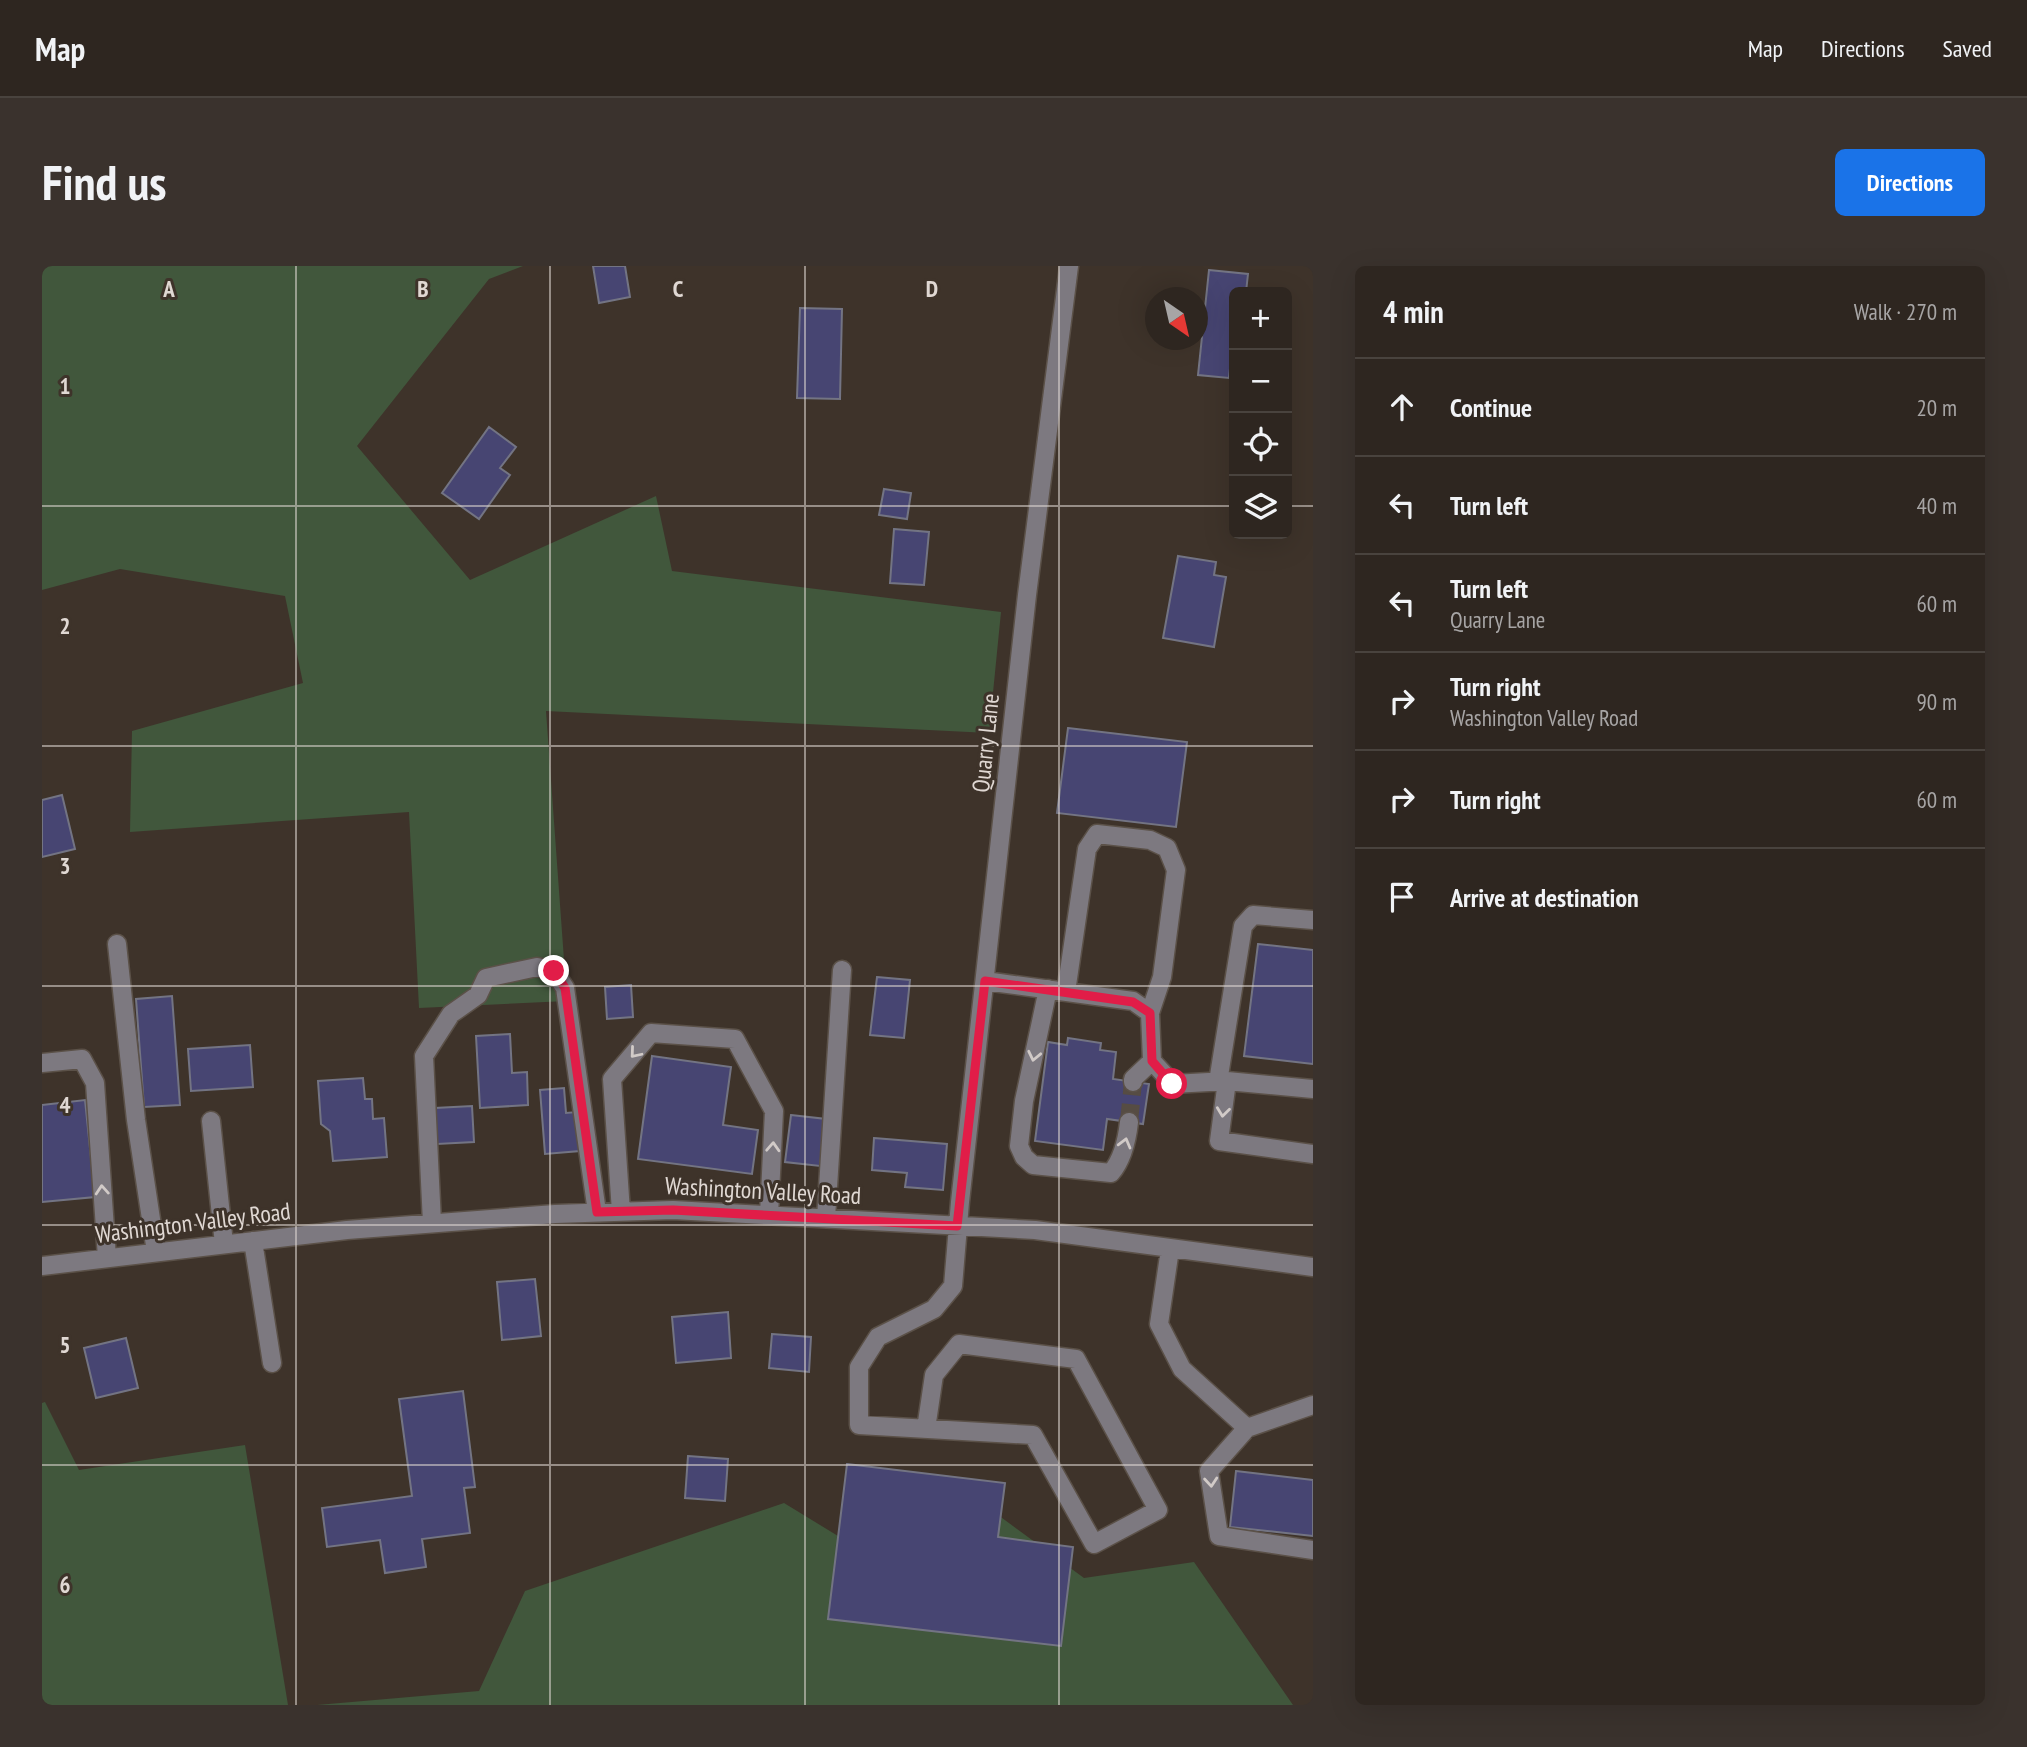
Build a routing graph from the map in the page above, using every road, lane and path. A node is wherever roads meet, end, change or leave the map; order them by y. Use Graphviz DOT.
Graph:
graph roads {
  1 [pos="1069,266"];
  2 [pos="1313,920"];
  3 [pos="117,944"];
  4 [pos="842,970"];
  5 [pos="985,981"];
  6 [pos="1057,991"];
  7 [pos="1150,1013"];
  8 [pos="1152,1061"];
  9 [pos="42,1063"];
  10 [pos="1133,1082"];
  11 [pos="1222,1082"];
  12 [pos="1313,1089"];
  13 [pos="211,1122"];
  14 [pos="1129,1122"];
  15 [pos="1313,1154"];
  16 [pos="597,1212"];
  17 [pos="621,1212"];
  18 [pos="769,1215"];
  19 [pos="826,1218"];
  20 [pos="432,1223"];
  21 [pos="957,1226"];
  22 [pos="253,1241"];
  23 [pos="224,1244"];
  24 [pos="1170,1248"];
  25 [pos="156,1252"];
  26 [pos="107,1258"];
  27 [pos="42,1266"];
  28 [pos="1313,1266"];
  29 [pos="272,1363"];
  30 [pos="1313,1405"];
  31 [pos="1247,1428"];
  32 [pos="926,1429"];
  33 [pos="1313,1550"];
  1 -- 5 [label="street, Quarry Lane"];
  2 -- 11 [label="street"];
  3 -- 25 [label="street"];
  4 -- 19 [label="street"];
  5 -- 6 [label="street"];
  5 -- 21 [label="street, Quarry Lane"];
  6 -- 7 [label="street"];
  6 -- 7 [label="street"];
  6 -- 14 [label="street, one-way"];
  7 -- 8 [label="street"];
  8 -- 10 [label="street"];
  8 -- 11 [label="street"];
  26 -- 9 [label="street, one-way"];
  11 -- 12 [label="street"];
  11 -- 15 [label="street, one-way"];
  13 -- 23 [label="street"];
  16 -- 17 [label="street, Washington Valley Road"];
  16 -- 20 [label="street, Washington Valley Road"];
  16 -- 20 [label="street"];
  17 -- 18 [label="street, Washington Valley Road"];
  18 -- 17 [label="street, one-way"];
  18 -- 19 [label="street, Washington Valley Road"];
  19 -- 21 [label="street, Washington Valley Road"];
  20 -- 22 [label="street, Washington Valley Road"];
  21 -- 24 [label="street, Washington Valley Road"];
  21 -- 32 [label="street, Quarry Lane"];
  22 -- 23 [label="street, Washington Valley Road"];
  22 -- 29 [label="street"];
  23 -- 25 [label="street, Washington Valley Road"];
  24 -- 28 [label="street, Washington Valley Road"];
  24 -- 31 [label="street"];
  25 -- 26 [label="street, Washington Valley Road"];
  26 -- 27 [label="street, Washington Valley Road"];
  30 -- 31 [label="street"];
  31 -- 33 [label="street, one-way"];
  32 -- 32 [label="street"];
}
